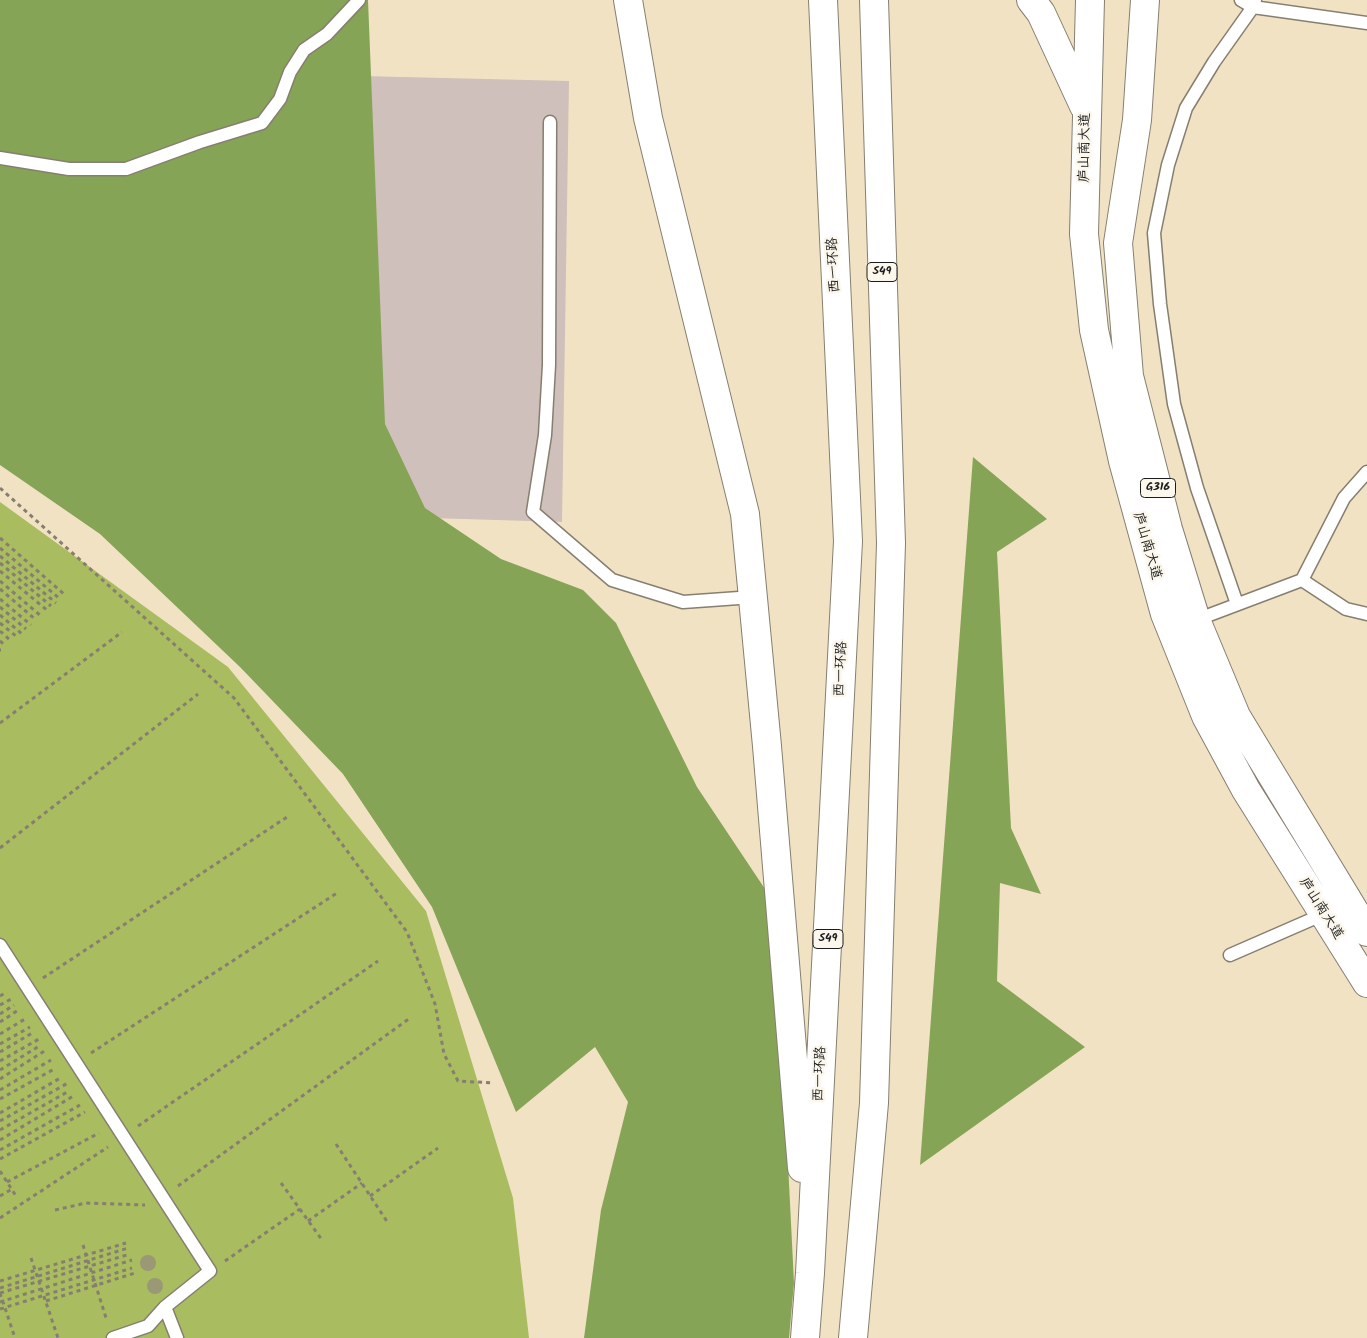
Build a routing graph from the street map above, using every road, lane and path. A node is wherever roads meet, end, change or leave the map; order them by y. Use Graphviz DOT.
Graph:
graph roads {
  1 [pos="359,0"];
  2 [pos="628,0"];
  3 [pos="824,0"];
  4 [pos="874,0"];
  5 [pos="1031,0"];
  6 [pos="1090,0"];
  7 [pos="1145,0"];
  8 [pos="1241,0"];
  9 [pos="1254,4"];
  10 [pos="1367,23"];
  11 [pos="1086,111"];
  12 [pos="550,122"];
  13 [pos="0,158"];
  14 [pos="1367,472"];
  15 [pos="0,488"];
  16 [pos="0,538"];
  17 [pos="0,548"];
  18 [pos="0,556"];
  19 [pos="0,563"];
  20 [pos="0,571"];
  21 [pos="1302,580"];
  22 [pos="0,581"];
  23 [pos="0,589"];
  24 [pos="65,595"];
  25 [pos="753,597"];
  26 [pos="0,599"];
  27 [pos="60,599"];
  28 [pos="56,603"];
  29 [pos="1238,604"];
  30 [pos="51,606"];
  31 [pos="0,607"];
  32 [pos="48,611"];
  33 [pos="1367,614"];
  34 [pos="0,615"];
  35 [pos="41,616"];
  36 [pos="36,620"];
  37 [pos="1196,620"];
  38 [pos="0,623"];
  39 [pos="31,625"];
  40 [pos="26,629"];
  41 [pos="0,631"];
  42 [pos="122,632"];
  43 [pos="22,634"];
  44 [pos="17,637"];
  45 [pos="0,641"];
  46 [pos="11,641"];
  47 [pos="6,646"];
  48 [pos="198,694"];
  49 [pos="0,723"];
  50 [pos="287,817"];
  51 [pos="0,848"];
  52 [pos="336,893"];
  53 [pos="1324,914"];
  54 [pos="1367,932"];
  55 [pos="0,945"];
  56 [pos="1230,955"];
  57 [pos="378,961"];
  58 [pos="1367,983"];
  59 [pos="28,988"];
  60 [pos="10,990"];
  61 [pos="0,996"];
  62 [pos="13,998"];
  63 [pos="0,1005"];
  64 [pos="14,1006"];
  65 [pos="23,1008"];
  66 [pos="0,1014"];
  67 [pos="28,1017"];
  68 [pos="410,1018"];
  69 [pos="0,1022"];
  70 [pos="38,1022"];
  71 [pos="37,1030"];
  72 [pos="0,1034"];
  73 [pos="41,1037"];
  74 [pos="0,1044"];
  75 [pos="42,1045"];
  76 [pos="51,1047"];
  77 [pos="0,1052"];
  78 [pos="56,1057"];
  79 [pos="0,1061"];
  80 [pos="76,1063"];
  81 [pos="57,1067"];
  82 [pos="0,1070"];
  83 [pos="64,1076"];
  84 [pos="0,1079"];
  85 [pos="69,1083"];
  86 [pos="494,1083"];
  87 [pos="0,1090"];
  88 [pos="69,1091"];
  89 [pos="78,1094"];
  90 [pos="0,1099"];
  91 [pos="82,1103"];
  92 [pos="92,1108"];
  93 [pos="0,1113"];
  94 [pos="0,1121"];
  95 [pos="0,1130"];
  96 [pos="103,1131"];
  97 [pos="123,1137"];
  98 [pos="0,1140"];
  99 [pos="336,1144"];
  100 [pos="438,1148"];
  101 [pos="0,1150"];
  102 [pos="0,1159"];
  103 [pos="0,1171"];
  104 [pos="7,1182"];
  105 [pos="281,1183"];
  106 [pos="362,1183"];
  107 [pos="12,1190"];
  108 [pos="0,1196"];
  109 [pos="16,1196"];
  110 [pos="370,1196"];
  111 [pos="162,1198"];
  112 [pos="300,1209"];
  113 [pos="55,1210"];
  114 [pos="0,1218"];
  115 [pos="308,1221"];
  116 [pos="388,1223"];
  117 [pos="322,1240"];
  118 [pos="126,1243"];
  119 [pos="83,1245"];
  120 [pos="128,1248"];
  121 [pos="86,1254"];
  122 [pos="130,1254"];
  123 [pos="31,1258"];
  124 [pos="88,1260"];
  125 [pos="132,1260"];
  126 [pos="89,1266"];
  127 [pos="132,1268"];
  128 [pos="36,1270"];
  129 [pos="210,1271"];
  130 [pos="92,1273"];
  131 [pos="135,1273"];
  132 [pos="810,1273"];
  133 [pos="38,1276"];
  134 [pos="94,1279"];
  135 [pos="0,1281"];
  136 [pos="40,1282"];
  137 [pos="96,1285"];
  138 [pos="0,1288"];
  139 [pos="42,1288"];
  140 [pos="0,1293"];
  141 [pos="44,1295"];
  142 [pos="46,1301"];
  143 [pos="1,1302"];
  144 [pos="5,1307"];
  145 [pos="165,1307"];
  146 [pos="0,1309"];
  147 [pos="112,1334"];
  148 [pos="15,1338"];
  149 [pos="58,1338"];
  150 [pos="176,1338"];
  151 [pos="805,1338"];
  152 [pos="853,1338"];
  1 -- 13 [label="lane"];
  2 -- 25 [label="highway"];
  3 -- 132 [label="highway, 西一环路 / S49"];
  4 -- 152 [label="highway, S49"];
  5 -- 11 [label="highway"];
  6 -- 11 [label="highway, 庐山南大道 / G316"];
  7 -- 37 [label="highway, 庐山南大道 / G316"];
  8 -- 9 [label="lane"];
  9 -- 10 [label="lane"];
  9 -- 29 [label="lane"];
  11 -- 53 [label="highway, 庐山南大道 / G316"];
  12 -- 25 [label="lane"];
  14 -- 21 [label="lane"];
  15 -- 86 [label="path"];
  16 -- 24 [label="path"];
  17 -- 27 [label="path"];
  18 -- 28 [label="path"];
  19 -- 30 [label="path"];
  20 -- 32 [label="path"];
  21 -- 29 [label="lane"];
  21 -- 33 [label="lane"];
  22 -- 35 [label="path"];
  23 -- 36 [label="path"];
  25 -- 132 [label="highway"];
  26 -- 39 [label="path"];
  29 -- 37 [label="lane"];
  31 -- 40 [label="path"];
  34 -- 43 [label="path"];
  37 -- 54 [label="highway, 庐山南大道 / G316"];
  38 -- 44 [label="path"];
  41 -- 46 [label="path"];
  42 -- 49 [label="path"];
  45 -- 47 [label="path"];
  48 -- 51 [label="path"];
  50 -- 59 [label="path"];
  52 -- 80 [label="path"];
  53 -- 56 [label="lane"];
  53 -- 58 [label="highway, 庐山南大道 / G316"];
  55 -- 59 [label="lane"];
  57 -- 97 [label="path"];
  59 -- 80 [label="lane"];
  60 -- 61 [label="path"];
  62 -- 63 [label="path"];
  64 -- 66 [label="path"];
  65 -- 69 [label="path"];
  67 -- 72 [label="path"];
  68 -- 111 [label="path"];
  70 -- 74 [label="path"];
  71 -- 77 [label="path"];
  73 -- 79 [label="path"];
  75 -- 82 [label="path"];
  76 -- 84 [label="path"];
  78 -- 87 [label="path"];
  80 -- 97 [label="lane"];
  81 -- 90 [label="path"];
  83 -- 93 [label="path"];
  85 -- 94 [label="path"];
  88 -- 95 [label="path"];
  89 -- 98 [label="path"];
  91 -- 101 [label="path"];
  92 -- 102 [label="path"];
  96 -- 104 [label="path"];
  97 -- 111 [label="lane"];
  97 -- 114 [label="path"];
  99 -- 106 [label="path"];
  100 -- 110 [label="path"];
  103 -- 104 [label="path"];
  104 -- 107 [label="path"];
  105 -- 112 [label="path"];
  106 -- 110 [label="path"];
  106 -- 115 [label="path"];
  107 -- 108 [label="path"];
  107 -- 109 [label="path"];
  110 -- 116 [label="path"];
  111 -- 113 [label="path"];
  111 -- 129 [label="lane"];
  112 -- 115 [label="path"];
  112 -- 129 [label="path"];
  115 -- 117 [label="path"];
  118 -- 121 [label="path"];
  119 -- 121 [label="path"];
  120 -- 124 [label="path"];
  121 -- 124 [label="path"];
  121 -- 128 [label="path"];
  122 -- 126 [label="path"];
  123 -- 128 [label="path"];
  124 -- 126 [label="path"];
  124 -- 133 [label="path"];
  125 -- 130 [label="path"];
  126 -- 130 [label="path"];
  126 -- 136 [label="path"];
  127 -- 134 [label="path"];
  128 -- 133 [label="path"];
  128 -- 135 [label="path"];
  129 -- 145 [label="lane"];
  130 -- 134 [label="path"];
  130 -- 139 [label="path"];
  131 -- 137 [label="path"];
  132 -- 151 [label="highway, 西一环路 / S49"];
  133 -- 136 [label="path"];
  133 -- 138 [label="path"];
  134 -- 137 [label="path"];
  134 -- 141 [label="path"];
  136 -- 139 [label="path"];
  136 -- 140 [label="path"];
  137 -- 142 [label="path"];
  137 -- 147 [label="path"];
  139 -- 141 [label="path"];
  139 -- 143 [label="path"];
  140 -- 143 [label="path"];
  141 -- 142 [label="path"];
  141 -- 144 [label="path"];
  142 -- 149 [label="path"];
  143 -- 144 [label="path"];
  144 -- 146 [label="path"];
  144 -- 148 [label="path"];
  145 -- 147 [label="lane"];
  145 -- 150 [label="lane"];
}
